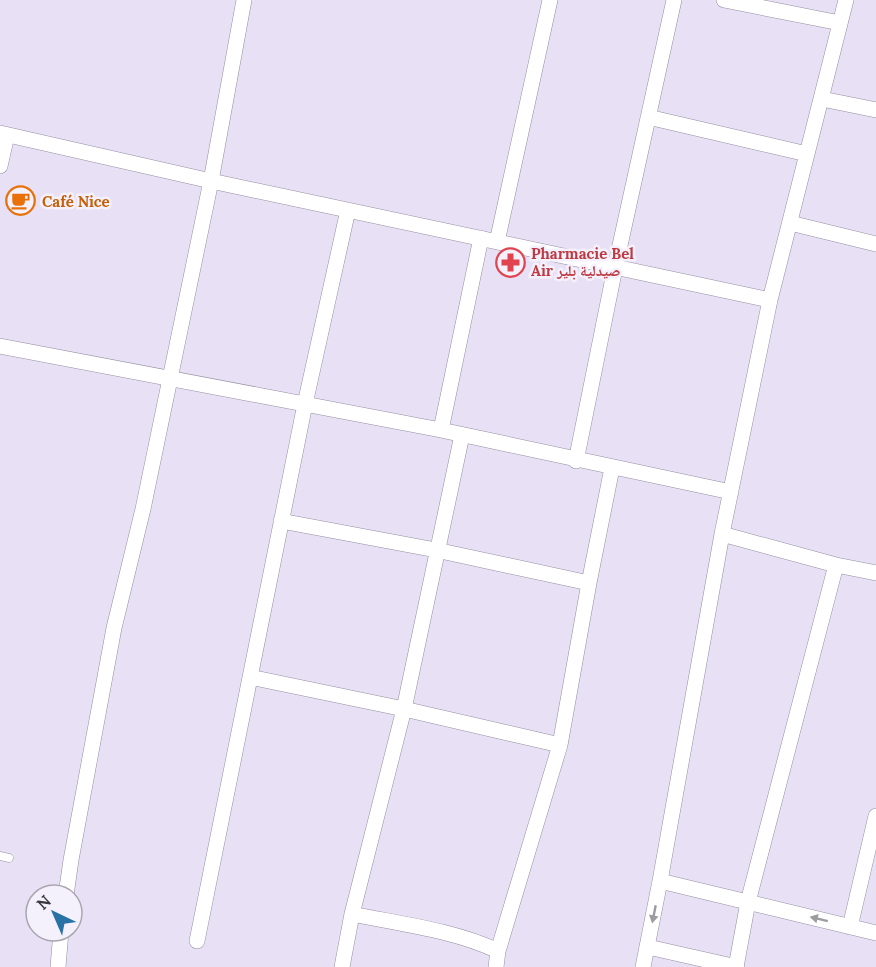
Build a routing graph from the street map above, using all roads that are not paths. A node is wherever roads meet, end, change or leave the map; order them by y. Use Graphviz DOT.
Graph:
graph roads {
  1 [pos="244,0"];
  2 [pos="550,0"];
  3 [pos="674,0"];
  4 [pos="724,0"];
  5 [pos="846,0"];
  6 [pos="840,23"];
  7 [pos="822,99"];
  8 [pos="876,110"];
  9 [pos="648,117"];
  10 [pos="4,134"];
  11 [pos="807,154"];
  12 [pos="0,166"];
  13 [pos="211,181"];
  14 [pos="348,210"];
  15 [pos="790,224"];
  16 [pos="481,238"];
  17 [pos="496,242"];
  18 [pos="876,244"];
  19 [pos="615,268"];
  20 [pos="770,300"];
  21 [pos="0,346"];
  22 [pos="168,379"];
  23 [pos="305,404"];
  24 [pos="441,430"];
  25 [pos="462,435"];
  26 [pos="576,460"];
  27 [pos="612,468"];
  28 [pos="731,492"];
  29 [pos="281,521"];
  30 [pos="722,534"];
  31 [pos="436,550"];
  32 [pos="836,565"];
  33 [pos="876,573"];
  34 [pos="589,583"];
  35 [pos="250,677"];
  36 [pos="404,709"];
  37 [pos="560,745"];
  38 [pos="876,816"];
  39 [pos="0,856"];
  40 [pos="9,858"];
  41 [pos="660,881"];
  42 [pos="68,883"];
  43 [pos="748,902"];
  44 [pos="352,914"];
  45 [pos="850,927"];
  46 [pos="876,933"];
  47 [pos="197,941"];
  48 [pos="60,943"];
  49 [pos="648,947"];
  50 [pos="498,951"];
  51 [pos="58,967"];
  52 [pos="342,967"];
  53 [pos="496,967"];
  54 [pos="643,967"];
  55 [pos="736,967"];
  1 -- 13 [label="street"];
  2 -- 17 [label="street"];
  3 -- 9 [label="street"];
  4 -- 6 [label="street"];
  5 -- 6 [label="street"];
  6 -- 7 [label="street"];
  7 -- 8 [label="street"];
  7 -- 11 [label="street"];
  9 -- 11 [label="street"];
  9 -- 19 [label="street"];
  10 -- 12 [label="street"];
  10 -- 13 [label="street"];
  11 -- 15 [label="street"];
  13 -- 14 [label="street"];
  13 -- 22 [label="street"];
  14 -- 16 [label="street"];
  14 -- 23 [label="street"];
  15 -- 18 [label="street"];
  15 -- 20 [label="street"];
  16 -- 17 [label="street"];
  16 -- 24 [label="street"];
  17 -- 19 [label="street"];
  19 -- 20 [label="street"];
  19 -- 26 [label="street"];
  20 -- 28 [label="street"];
  21 -- 22 [label="street"];
  22 -- 23 [label="street"];
  22 -- 42 [label="street"];
  23 -- 24 [label="street"];
  23 -- 29 [label="street"];
  24 -- 25 [label="street"];
  25 -- 26 [label="street"];
  25 -- 31 [label="street"];
  26 -- 27 [label="street"];
  27 -- 28 [label="street"];
  27 -- 34 [label="street"];
  28 -- 30 [label="street"];
  29 -- 31 [label="street"];
  29 -- 35 [label="street"];
  30 -- 32 [label="street"];
  30 -- 41 [label="street"];
  31 -- 34 [label="street"];
  31 -- 36 [label="street"];
  32 -- 33 [label="street"];
  32 -- 43 [label="street"];
  34 -- 37 [label="street"];
  35 -- 36 [label="street"];
  35 -- 47 [label="street"];
  36 -- 37 [label="street"];
  36 -- 44 [label="street"];
  37 -- 50 [label="street"];
  38 -- 45 [label="street"];
  39 -- 40 [label="lane"];
  41 -- 43 [label="street"];
  41 -- 49 [label="street, one-way"];
  45 -- 43 [label="street, one-way"];
  43 -- 55 [label="street"];
  44 -- 50 [label="street"];
  44 -- 52 [label="street"];
  45 -- 46 [label="street"];
  48 -- 51 [label="street"];
  49 -- 54 [label="street"];
  49 -- 55 [label="street"];
  50 -- 53 [label="street"];
}
